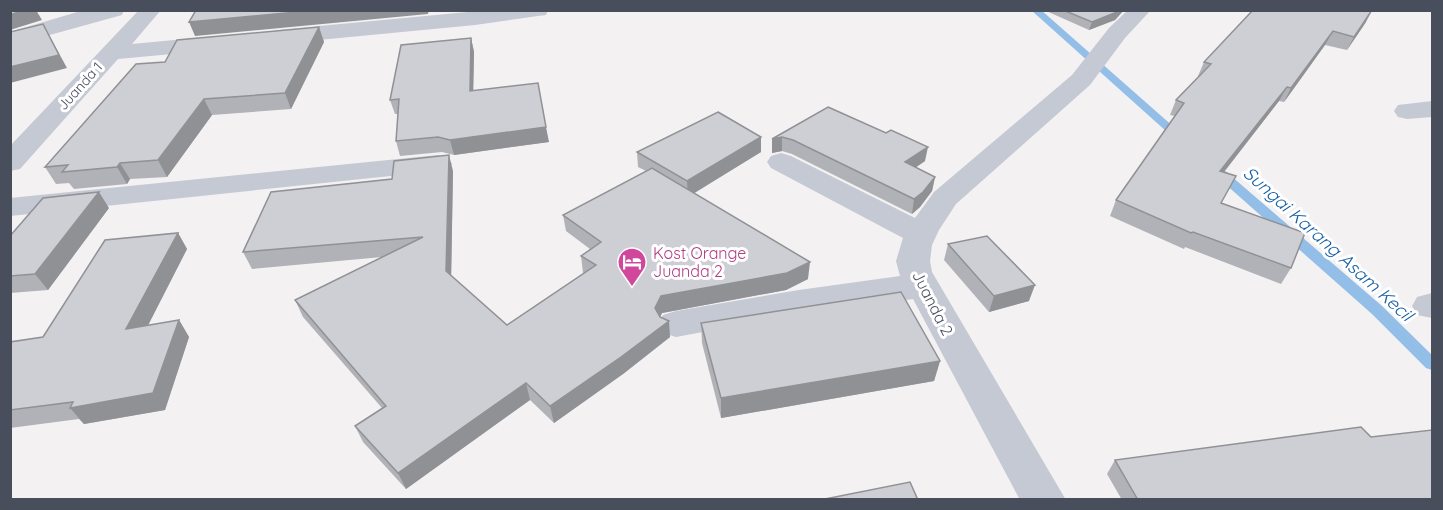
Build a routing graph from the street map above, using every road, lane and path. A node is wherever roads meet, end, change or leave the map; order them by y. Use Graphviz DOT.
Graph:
graph roads {
  1 [pos="114,10"];
  2 [pos="151,10"];
  3 [pos="538,10"];
  4 [pos="1141,10"];
  5 [pos="10,39"];
  6 [pos="111,53"];
  7 [pos="781,162"];
  8 [pos="10,163"];
  9 [pos="442,163"];
  10 [pos="10,207"];
  11 [pos="921,234"];
  12 [pos="922,286"];
  13 [pos="676,324"];
  14 [pos="1044,500"];
  1 -- 5 [label="street"];
  2 -- 6 [label="street, Juanda 1"];
  3 -- 6 [label="street"];
  4 -- 11 [label="street, Juanda 2"];
  6 -- 8 [label="street, Juanda 1"];
  7 -- 11 [label="street"];
  9 -- 10 [label="street"];
  11 -- 12 [label="street, Juanda 2"];
  12 -- 13 [label="street"];
  12 -- 14 [label="street, Juanda 2"];
}
